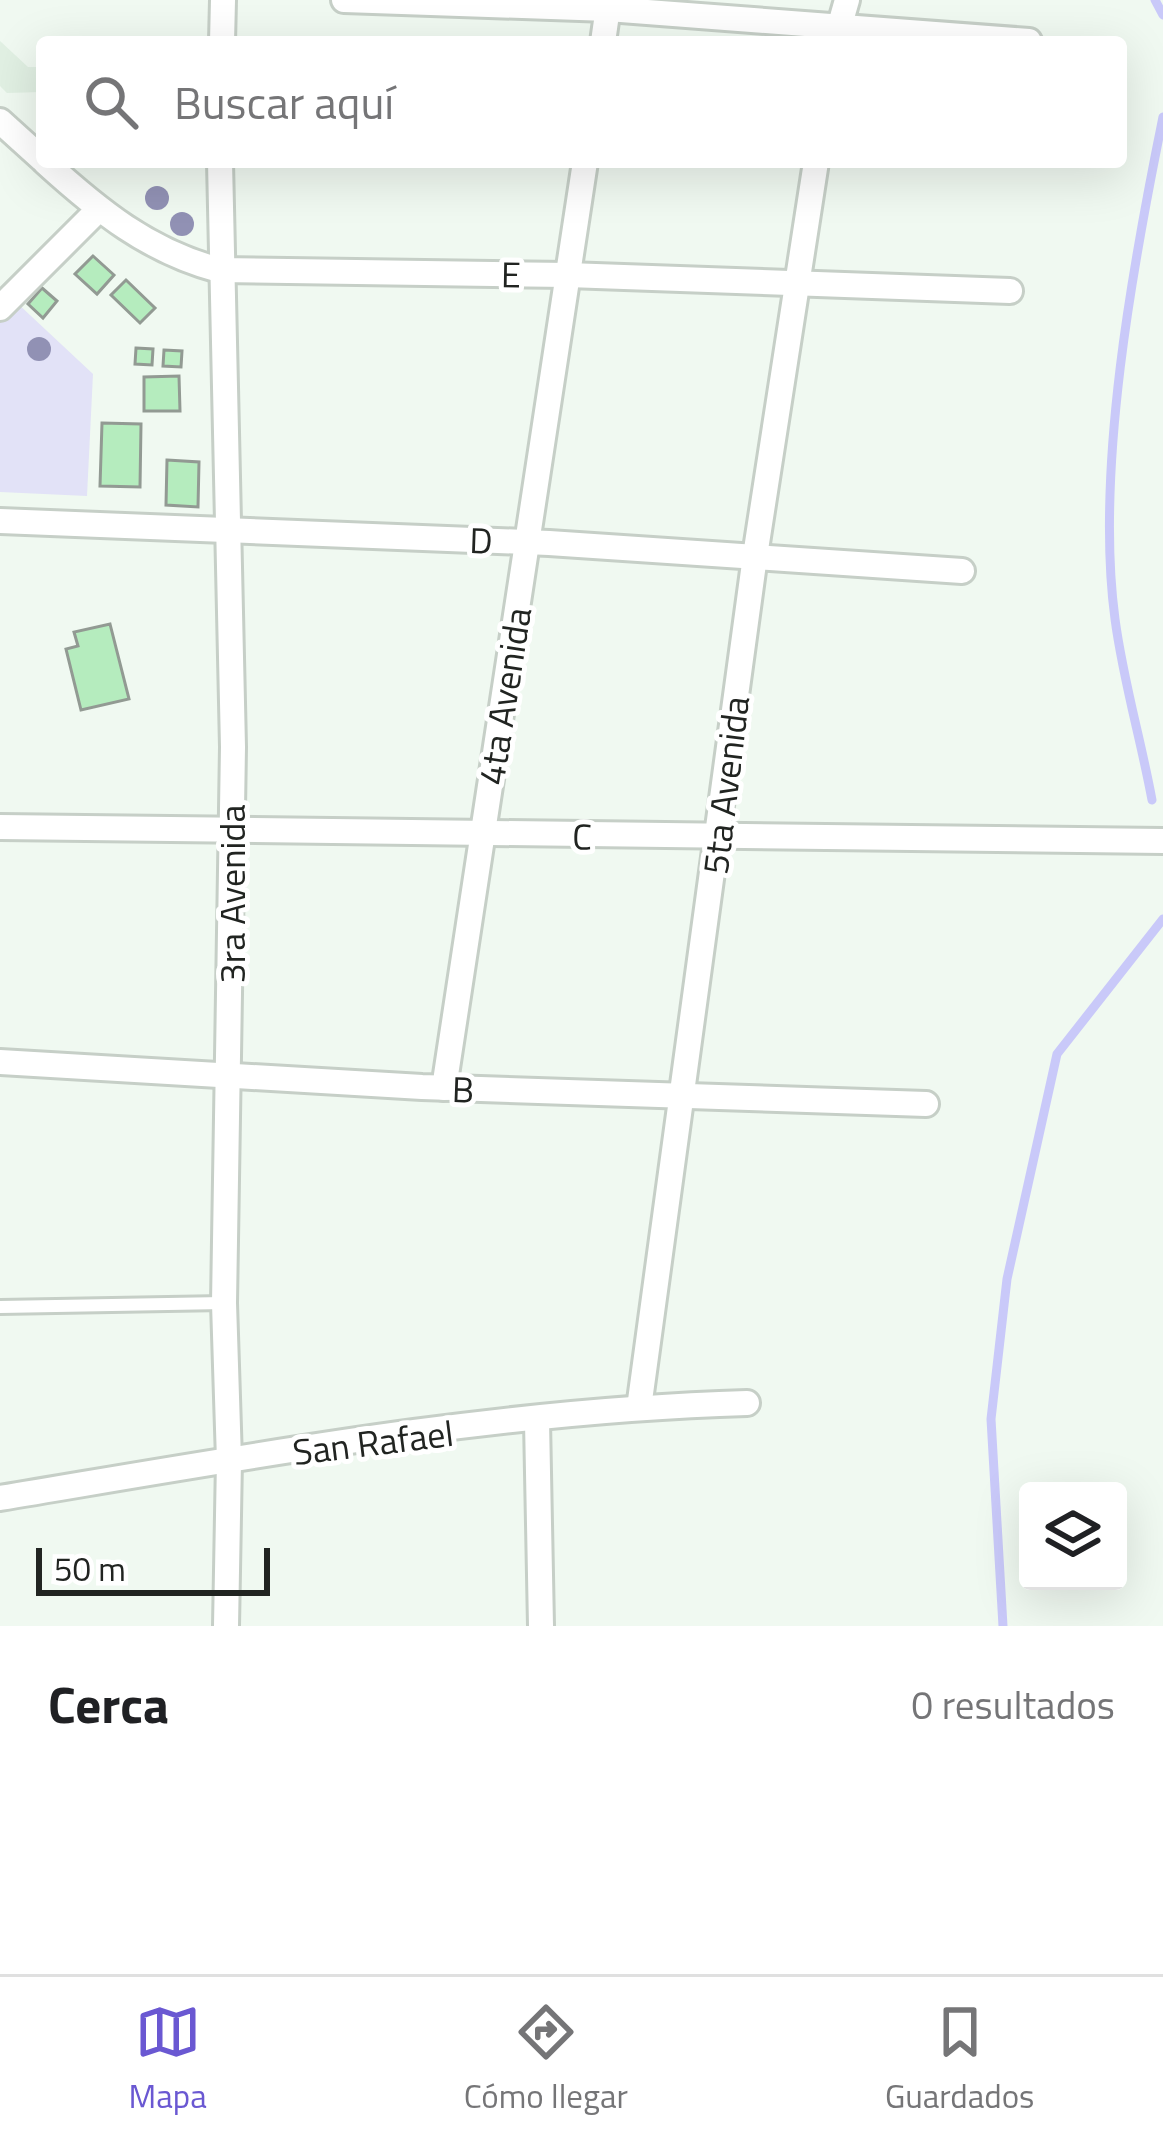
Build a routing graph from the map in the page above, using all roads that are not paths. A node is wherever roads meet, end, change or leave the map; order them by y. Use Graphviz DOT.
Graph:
graph roads {
  1 [pos="223,0"];
  2 [pos="344,0"];
  3 [pos="847,0"];
  4 [pos="608,4"];
  5 [pos="837,35"];
  6 [pos="222,36"];
  7 [pos="604,36"];
  8 [pos="869,36"];
  9 [pos="0,121"];
  10 [pos="36,153"];
  11 [pos="53,168"];
  12 [pos="220,168"];
  13 [pos="584,168"];
  14 [pos="815,168"];
  15 [pos="98,210"];
  16 [pos="219,270"];
  17 [pos="568,275"];
  18 [pos="798,281"];
  19 [pos="1010,291"];
  20 [pos="0,308"];
  21 [pos="0,521"];
  22 [pos="224,530"];
  23 [pos="529,542"];
  24 [pos="755,556"];
  25 [pos="962,572"];
  26 [pos="0,827"];
  27 [pos="232,828"];
  28 [pos="481,835"];
  29 [pos="718,838"];
  30 [pos="1163,841"];
  31 [pos="0,1063"];
  32 [pos="230,1076"];
  33 [pos="444,1088"];
  34 [pos="684,1096"];
  35 [pos="926,1104"];
  36 [pos="224,1303"];
  37 [pos="0,1307"];
  38 [pos="748,1403"];
  39 [pos="639,1408"];
  40 [pos="537,1420"];
  41 [pos="229,1460"];
  42 [pos="0,1498"];
  43 [pos="226,1626"];
  44 [pos="541,1626"];
  1 -- 6 [label="street"];
  2 -- 4 [label="street"];
  3 -- 5 [label="street"];
  4 -- 5 [label="street"];
  4 -- 7 [label="street"];
  5 -- 8 [label="street"];
  9 -- 10 [label="street, E"];
  11 -- 15 [label="street, E"];
  12 -- 16 [label="street, 3ra Avenida"];
  13 -- 17 [label="street, 4ta Avenida"];
  14 -- 18 [label="street, 5ta Avenida"];
  15 -- 16 [label="street, E"];
  15 -- 20 [label="street"];
  16 -- 17 [label="street, E"];
  16 -- 22 [label="street, 3ra Avenida"];
  17 -- 18 [label="street, E"];
  17 -- 23 [label="street, 4ta Avenida"];
  18 -- 19 [label="street, E"];
  18 -- 24 [label="street, 5ta Avenida"];
  21 -- 22 [label="street, D"];
  22 -- 23 [label="street, D"];
  22 -- 27 [label="street, 3ra Avenida"];
  23 -- 24 [label="street, D"];
  23 -- 28 [label="street, 4ta Avenida"];
  24 -- 25 [label="street, D"];
  24 -- 29 [label="street, 5ta Avenida"];
  26 -- 27 [label="street, C"];
  27 -- 28 [label="street, C"];
  27 -- 32 [label="street, 3ra Avenida"];
  28 -- 29 [label="street, C"];
  28 -- 33 [label="street, 4ta Avenida"];
  29 -- 30 [label="street, C"];
  29 -- 34 [label="street, 5ta Avenida"];
  31 -- 32 [label="street, B"];
  32 -- 33 [label="street, B"];
  32 -- 36 [label="street, 3ra Avenida"];
  33 -- 34 [label="street, B"];
  34 -- 35 [label="street, B"];
  34 -- 39 [label="street, 5ta Avenida"];
  36 -- 37 [label="lane"];
  36 -- 41 [label="street, 3ra Avenida"];
  38 -- 39 [label="street, San Rafael"];
  39 -- 40 [label="street, San Rafael"];
  40 -- 41 [label="street, San Rafael"];
  40 -- 44 [label="street"];
  41 -- 42 [label="street, San Rafael"];
  41 -- 43 [label="street, 3ra Avenida"];
}
